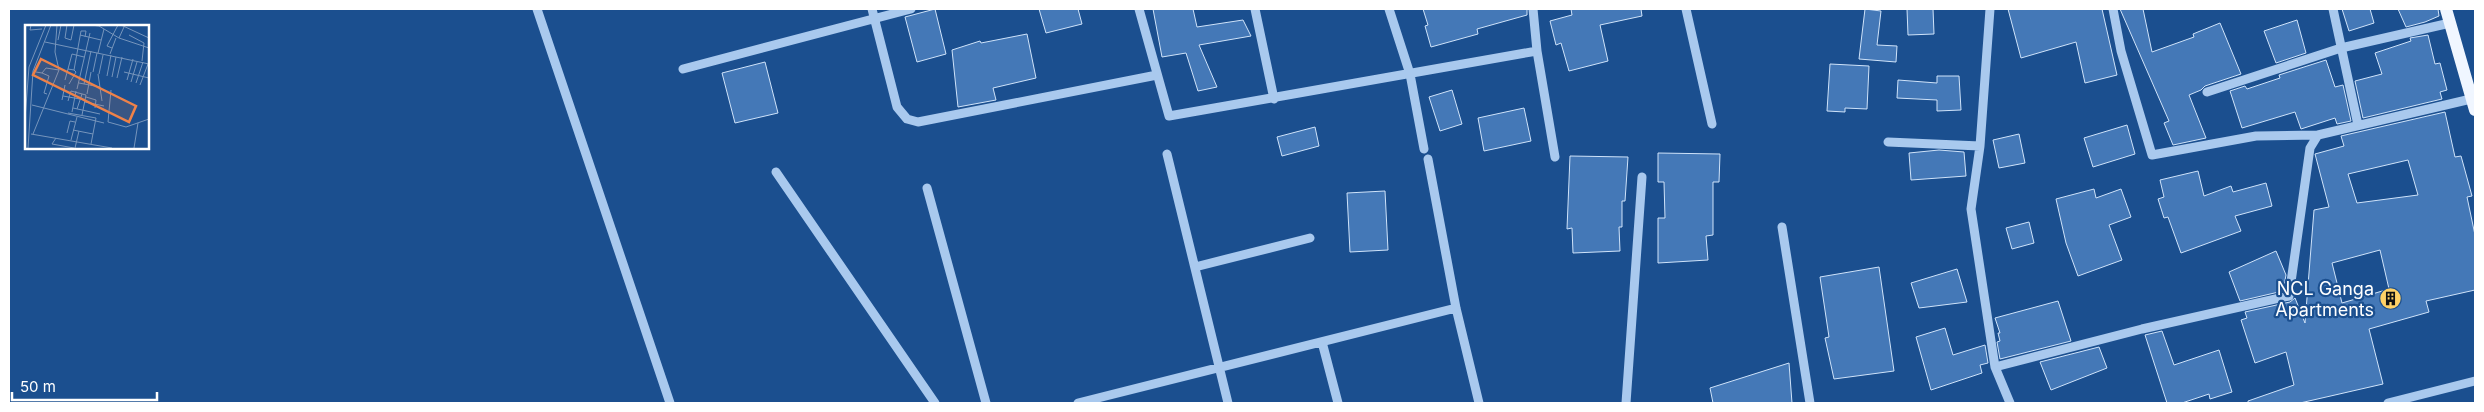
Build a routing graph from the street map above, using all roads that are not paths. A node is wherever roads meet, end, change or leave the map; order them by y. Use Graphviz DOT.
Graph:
graph roads {
  1 [pos="537,9"];
  2 [pos="872,9"];
  3 [pos="911,9"];
  4 [pos="1139,9"];
  5 [pos="1255,9"];
  6 [pos="1389,9"];
  7 [pos="1533,9"];
  8 [pos="1686,9"];
  9 [pos="1990,9"];
  10 [pos="2113,9"];
  11 [pos="2333,9"];
  12 [pos="2446,9"];
  13 [pos="874,18"];
  14 [pos="2450,23"];
  15 [pos="2341,48"];
  16 [pos="1537,51"];
  17 [pos="683,69"];
  18 [pos="1410,74"];
  19 [pos="1157,75"];
  20 [pos="2207,92"];
  21 [pos="1274,99"];
  22 [pos="2473,105"];
  23 [pos="1712,124"];
  24 [pos="2358,126"];
  25 [pos="2318,135"];
  26 [pos="1888,142"];
  27 [pos="1980,146"];
  28 [pos="1424,149"];
  29 [pos="1167,154"];
  30 [pos="1555,156"];
  31 [pos="1428,159"];
  32 [pos="776,172"];
  33 [pos="1642,177"];
  34 [pos="927,188"];
  35 [pos="1782,227"];
  36 [pos="1310,238"];
  37 [pos="1195,267"];
  38 [pos="1456,308"];
  39 [pos="1322,342"];
  40 [pos="1995,367"];
  41 [pos="1219,368"];
  42 [pos="2475,381"];
  43 [pos="670,403"];
  44 [pos="935,403"];
  45 [pos="986,403"];
  46 [pos="1078,403"];
  47 [pos="1228,403"];
  48 [pos="1338,403"];
  49 [pos="1479,403"];
  50 [pos="1626,403"];
  51 [pos="1810,403"];
  52 [pos="2010,403"];
  53 [pos="2388,403"];
  1 -- 43 [label="street"];
  2 -- 13 [label="street"];
  3 -- 13 [label="street"];
  4 -- 19 [label="street"];
  5 -- 21 [label="street"];
  6 -- 18 [label="street"];
  7 -- 16 [label="street"];
  8 -- 23 [label="street"];
  9 -- 27 [label="street"];
  10 -- 25 [label="street"];
  11 -- 15 [label="street"];
  12 -- 14 [label="main road"];
  13 -- 17 [label="street"];
  13 -- 19 [label="street"];
  14 -- 15 [label="street"];
  14 -- 22 [label="main road"];
  15 -- 20 [label="street"];
  15 -- 24 [label="street"];
  16 -- 18 [label="street"];
  16 -- 30 [label="street"];
  18 -- 21 [label="street"];
  18 -- 28 [label="street"];
  19 -- 21 [label="street"];
  22 -- 24 [label="street"];
  24 -- 25 [label="street"];
  25 -- 40 [label="street"];
  26 -- 27 [label="street"];
  27 -- 40 [label="street"];
  29 -- 37 [label="street"];
  31 -- 38 [label="street"];
  32 -- 44 [label="street"];
  33 -- 50 [label="street"];
  34 -- 45 [label="street"];
  35 -- 51 [label="street"];
  36 -- 37 [label="street"];
  37 -- 41 [label="street"];
  38 -- 39 [label="street"];
  38 -- 49 [label="street"];
  39 -- 41 [label="street"];
  39 -- 48 [label="street"];
  40 -- 52 [label="street"];
  41 -- 46 [label="street"];
  41 -- 47 [label="street"];
  42 -- 53 [label="street"];
}
